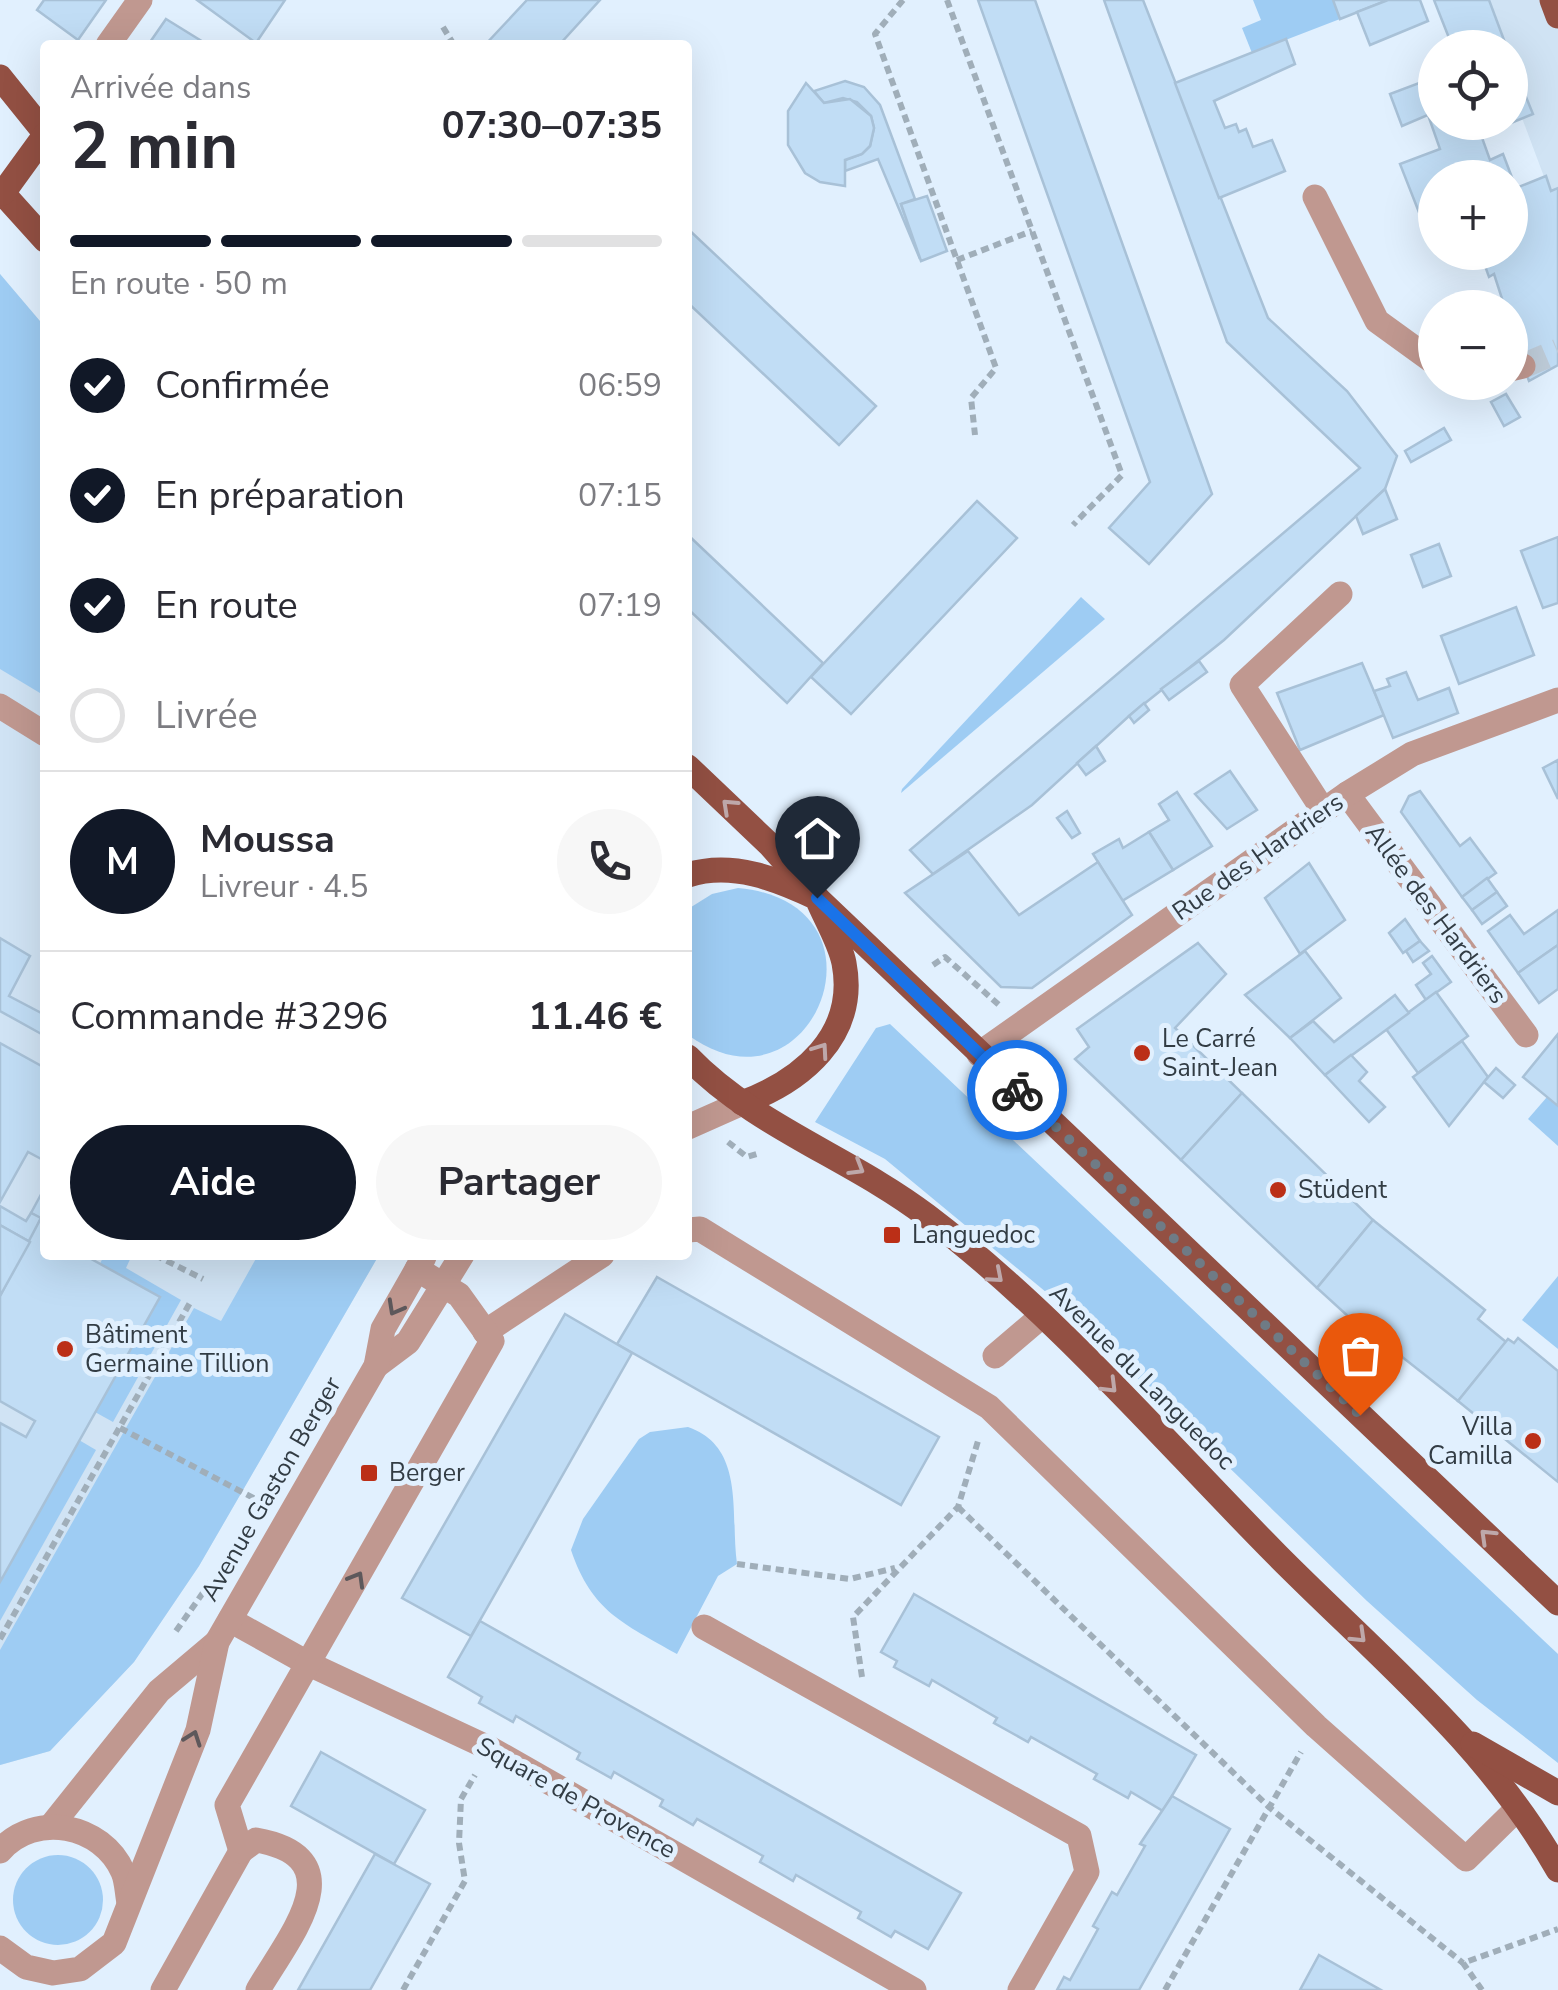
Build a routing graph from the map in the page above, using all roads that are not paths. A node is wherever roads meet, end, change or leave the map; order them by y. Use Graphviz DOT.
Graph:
graph roads {
  1 [pos="140,0"];
  2 [pos="1552,0"];
  3 [pos="1558,16"];
  4 [pos="112,40"];
  5 [pos="0,77"];
  6 [pos="40,128"];
  7 [pos="40,141"];
  8 [pos="2,191"];
  9 [pos="1315,197"];
  10 [pos="40,234"];
  11 [pos="1418,351"];
  12 [pos="1340,594"];
  13 [pos="1558,700"];
  14 [pos="0,706"];
  15 [pos="40,731"];
  16 [pos="692,771"];
  17 [pos="1347,794"];
  18 [pos="1323,810"];
  19 [pos="692,874"];
  20 [pos="817,898"];
  21 [pos="1526,1035"];
  22 [pos="979,1054"];
  23 [pos="692,1059"];
  24 [pos="742,1102"];
  25 [pos="692,1125"];
  26 [pos="692,1230"];
  27 [pos="459,1260"];
  28 [pos="594,1260"];
  29 [pos="421,1262"];
  30 [pos="444,1284"];
  31 [pos="1042,1316"];
  32 [pos="485,1332"];
  33 [pos="995,1356"];
  34 [pos="376,1366"];
  35 [pos="1556,1597"];
  36 [pos="704,1627"];
  37 [pos="224,1632"];
  38 [pos="309,1664"];
  39 [pos="1465,1739"];
  40 [pos="1558,1793"];
  41 [pos="1517,1809"];
  42 [pos="0,1820"];
  43 [pos="40,1828"];
  44 [pos="242,1850"];
  45 [pos="0,1851"];
  46 [pos="1558,1870"];
  47 [pos="129,1903"];
  48 [pos="0,1948"];
  49 [pos="80,1969"];
  50 [pos="58,1990"];
  51 [pos="163,1990"];
  52 [pos="258,1990"];
  53 [pos="914,1990"];
  54 [pos="1020,1990"];
  1 -- 4 [label="street"];
  2 -- 3 [label="main road"];
  5 -- 6 [label="main road"];
  7 -- 8 [label="main road"];
  8 -- 10 [label="main road"];
  9 -- 11 [label="street"];
  12 -- 18 [label="street"];
  13 -- 17 [label="street, Rue des Hardriers"];
  14 -- 15 [label="street"];
  20 -- 16 [label="main road, one-way"];
  17 -- 18 [label="street, Rue des Hardriers"];
  17 -- 21 [label="street, Allée des Hardriers"];
  18 -- 22 [label="street, Rue des Hardriers"];
  19 -- 20 [label="main road"];
  20 -- 22 [label="main road"];
  24 -- 20 [label="main road, one-way"];
  35 -- 22 [label="main road, one-way"];
  23 -- 24 [label="main road, Avenue du Languedoc"];
  24 -- 25 [label="street"];
  24 -- 31 [label="main road, Avenue du Languedoc, one-way"];
  26 -- 41 [label="street"];
  27 -- 30 [label="street, Avenue Gaston Berger"];
  28 -- 32 [label="street"];
  29 -- 30 [label="street"];
  29 -- 34 [label="street, Avenue Gaston Berger, one-way"];
  30 -- 32 [label="street"];
  30 -- 34 [label="street, Avenue Gaston Berger"];
  31 -- 33 [label="street"];
  31 -- 39 [label="main road, Avenue du Languedoc, one-way"];
  38 -- 32 [label="street, one-way"];
  34 -- 37 [label="street, Avenue Gaston Berger"];
  36 -- 54 [label="street"];
  37 -- 38 [label="street, Square de Provence"];
  37 -- 43 [label="street, Avenue Gaston Berger"];
  47 -- 37 [label="street, Avenue Gaston Berger, one-way"];
  38 -- 44 [label="street"];
  38 -- 53 [label="street, Square de Provence"];
  39 -- 40 [label="main road, Avenue du Languedoc"];
  39 -- 41 [label="main road, Avenue du Languedoc"];
  41 -- 46 [label="main road, Avenue du Languedoc"];
  42 -- 43 [label="street"];
  43 -- 45 [label="street, Avenue Gaston Berger"];
  43 -- 47 [label="street"];
  44 -- 51 [label="street"];
  44 -- 52 [label="street"];
  47 -- 49 [label="street, Avenue Gaston Berger"];
  48 -- 49 [label="street"];
  49 -- 50 [label="street, Avenue Gaston Berger"];
}
